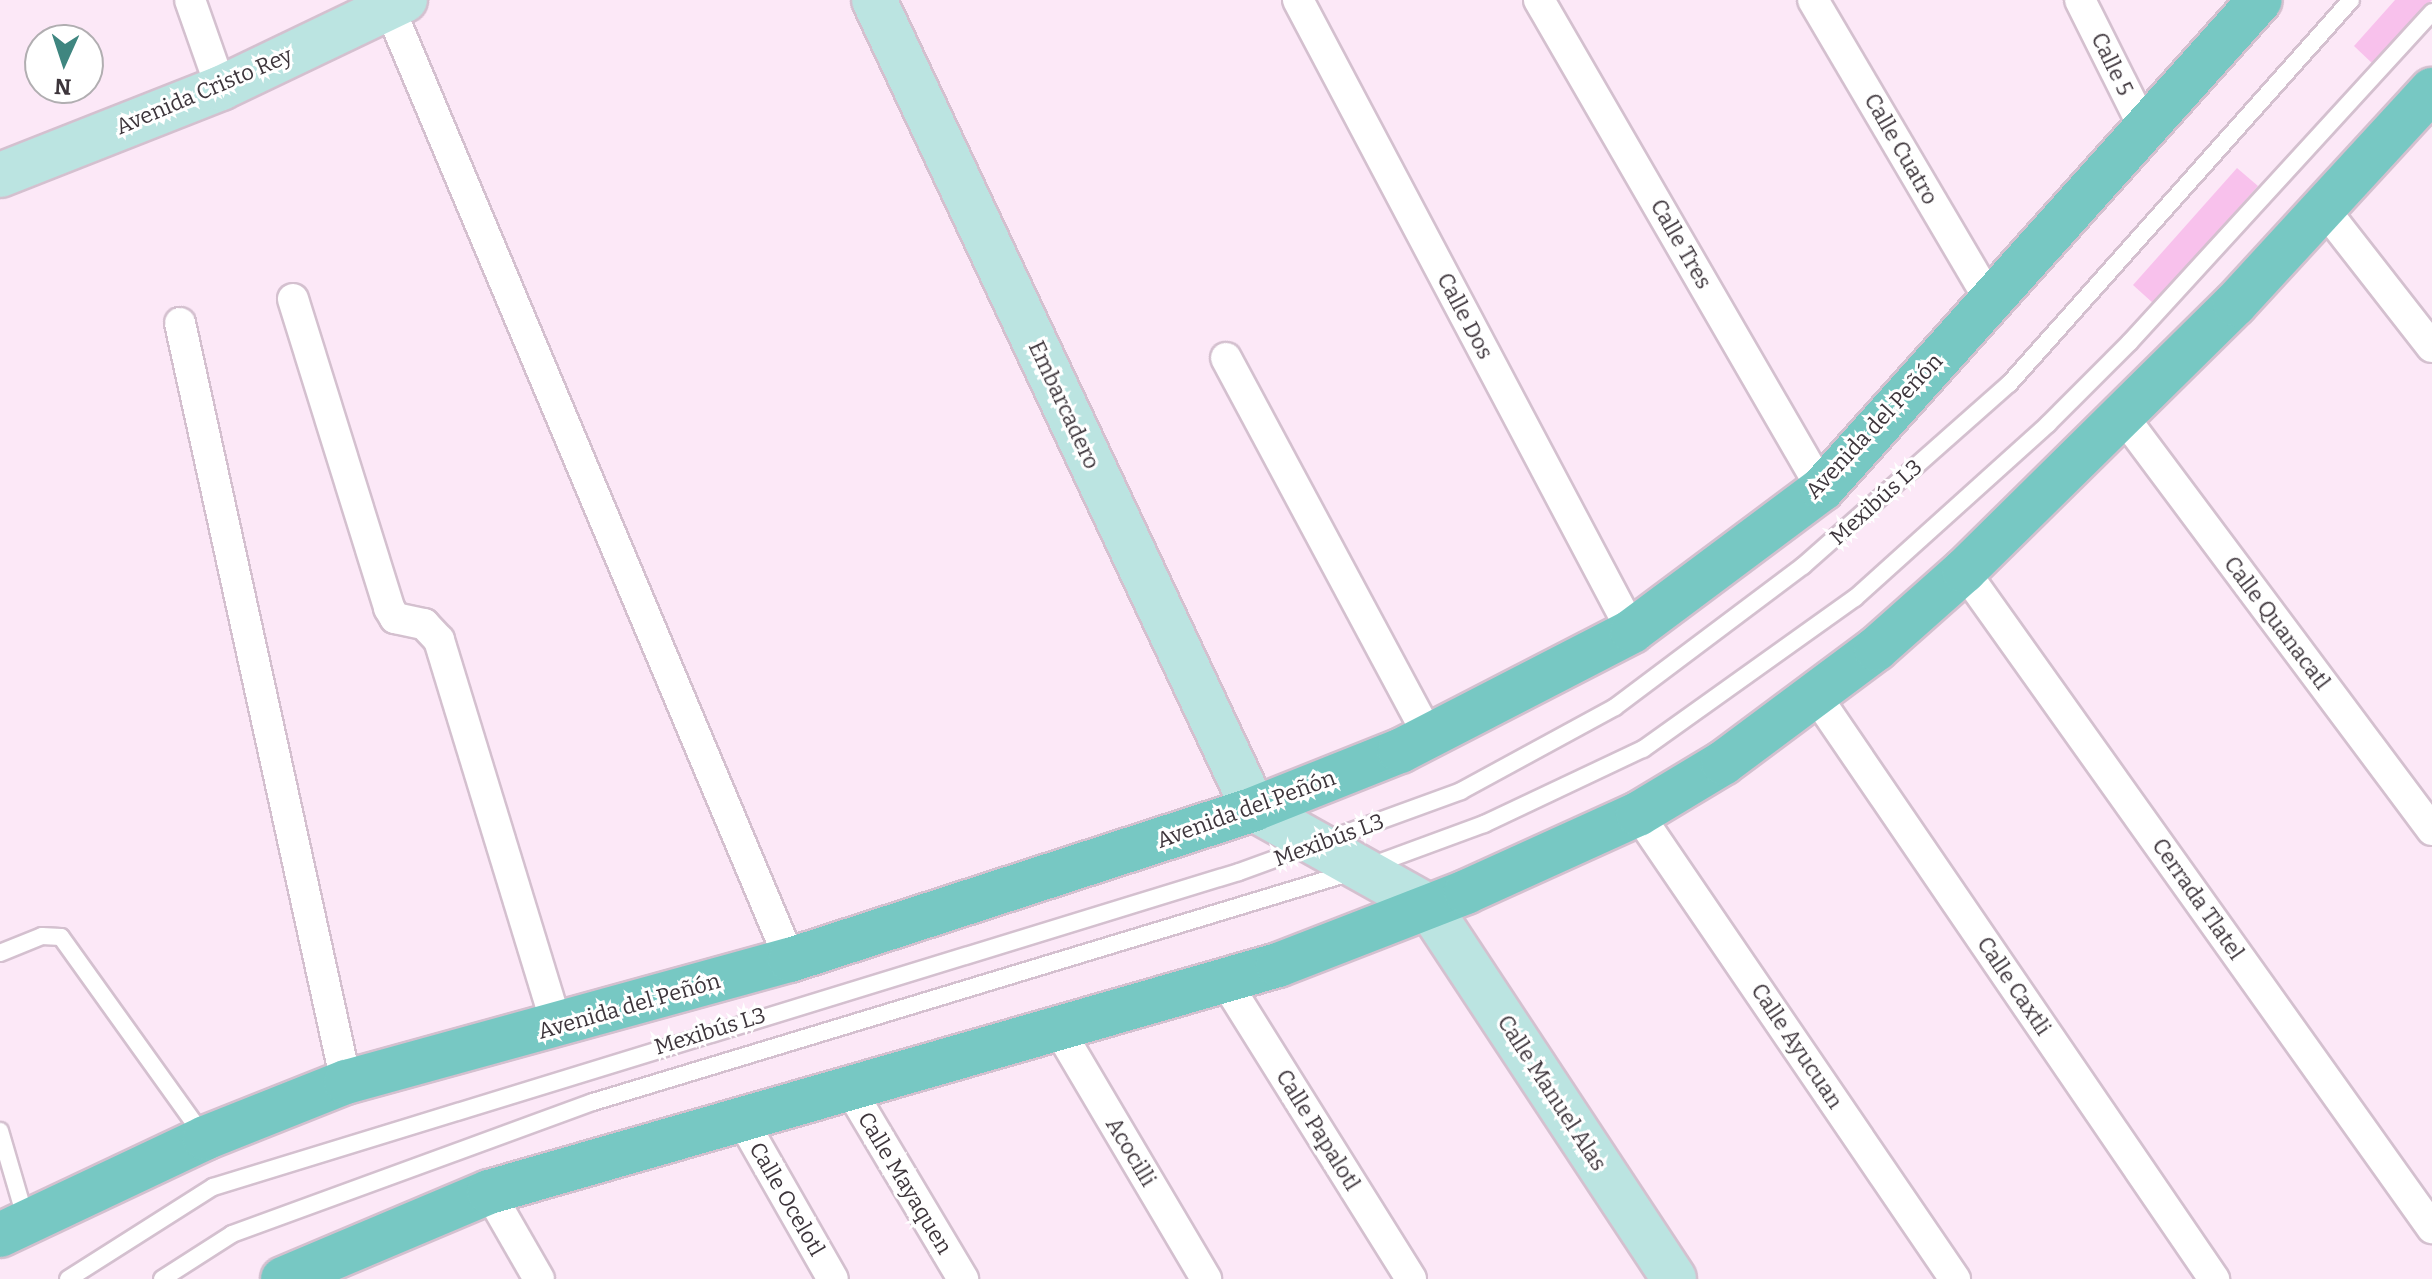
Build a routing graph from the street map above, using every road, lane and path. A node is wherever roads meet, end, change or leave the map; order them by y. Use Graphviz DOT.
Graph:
graph roads {
  1 [pos="190,0"];
  2 [pos="874,0"];
  3 [pos="1298,0"];
  4 [pos="1539,0"];
  5 [pos="1813,0"];
  6 [pos="2080,0"];
  7 [pos="2260,0"];
  8 [pos="2351,0"];
  9 [pos="397,4"];
  10 [pos="2432,12"];
  11 [pos="221,88"];
  12 [pos="2432,90"];
  13 [pos="2144,128"];
  14 [pos="0,175"];
  15 [pos="2324,209"];
  16 [pos="293,299"];
  17 [pos="1989,299"];
  18 [pos="180,323"];
  19 [pos="2432,347"];
  20 [pos="1226,358"];
  21 [pos="2122,415"];
  22 [pos="1822,489"];
  23 [pos="1964,571"];
  24 [pos="1632,631"];
  25 [pos="1814,693"];
  26 [pos="1429,737"];
  27 [pos="1254,809"];
  28 [pos="1638,814"];
  29 [pos="2432,830"];
  30 [pos="1318,844"];
  31 [pos="1362,869"];
  32 [pos="1429,907"];
  33 [pos="0,953"];
  34 [pos="790,960"];
  35 [pos="1225,981"];
  36 [pos="1056,1025"];
  37 [pos="557,1027"];
  38 [pos="346,1082"];
  39 [pos="848,1086"];
  40 [pos="741,1118"];
  41 [pos="0,1131"];
  42 [pos="205,1138"];
  43 [pos="489,1192"];
  44 [pos="13,1227"];
  45 [pos="2432,1228"];
  46 [pos="68,1279"];
  47 [pos="162,1279"];
  48 [pos="283,1279"];
  49 [pos="539,1279"];
  50 [pos="833,1279"];
  51 [pos="963,1279"];
  52 [pos="1206,1279"];
  53 [pos="1411,1279"];
  54 [pos="1674,1279"];
  55 [pos="1955,1279"];
  56 [pos="2214,1279"];
  1 -- 11 [label="street"];
  2 -- 27 [label="street, Embarcadero"];
  3 -- 24 [label="street, Calle Dos"];
  4 -- 22 [label="street, Calle Tres"];
  5 -- 17 [label="street, Calle Cuatro"];
  6 -- 13 [label="street, Calle 5"];
  7 -- 13 [label="main road, Avenida del Peñón"];
  8 -- 30 [label="lane, Mexibús L3"];
  9 -- 11 [label="street, Avenida Cristo Rey"];
  9 -- 34 [label="street"];
  10 -- 31 [label="lane, Mexibús L3"];
  11 -- 14 [label="street, Avenida Cristo Rey"];
  12 -- 15 [label="main road"];
  13 -- 17 [label="main road, Avenida del Peñón"];
  15 -- 19 [label="street"];
  15 -- 21 [label="main road"];
  16 -- 37 [label="street"];
  17 -- 22 [label="main road, Avenida del Peñón"];
  18 -- 38 [label="street"];
  20 -- 26 [label="street"];
  21 -- 23 [label="main road"];
  21 -- 29 [label="street, Calle Quanacatl"];
  22 -- 24 [label="main road, Avenida del Peñón"];
  23 -- 25 [label="main road"];
  23 -- 45 [label="street, Cerrada Tlatel"];
  24 -- 26 [label="main road, Avenida del Peñón"];
  25 -- 28 [label="main road"];
  25 -- 56 [label="street, Calle Caxtli"];
  26 -- 27 [label="main road, Avenida del Peñón"];
  27 -- 30 [label="street"];
  27 -- 34 [label="main road, Avenida del Peñón"];
  28 -- 32 [label="main road"];
  28 -- 55 [label="street, Calle Ayucuan"];
  30 -- 31 [label="street"];
  30 -- 46 [label="lane, Mexibús L3"];
  31 -- 32 [label="street"];
  31 -- 47 [label="lane, Mexibús L3"];
  32 -- 35 [label="main road"];
  32 -- 54 [label="street, Calle Manuel Alas"];
  33 -- 42 [label="lane"];
  34 -- 37 [label="main road, Avenida del Peñón"];
  35 -- 36 [label="main road"];
  35 -- 53 [label="street, Calle Papalotl"];
  36 -- 39 [label="main road"];
  36 -- 52 [label="street, Acocilli"];
  37 -- 38 [label="main road, Avenida del Peñón"];
  38 -- 42 [label="main road, Avenida del Peñón"];
  39 -- 40 [label="main road"];
  39 -- 51 [label="street, Calle Mayaquen"];
  40 -- 43 [label="main road"];
  40 -- 50 [label="street, Calle Ocelotl"];
  41 -- 44 [label="lane"];
  42 -- 44 [label="main road, Avenida del Peñón"];
  43 -- 48 [label="main road"];
  43 -- 49 [label="street"];
}
